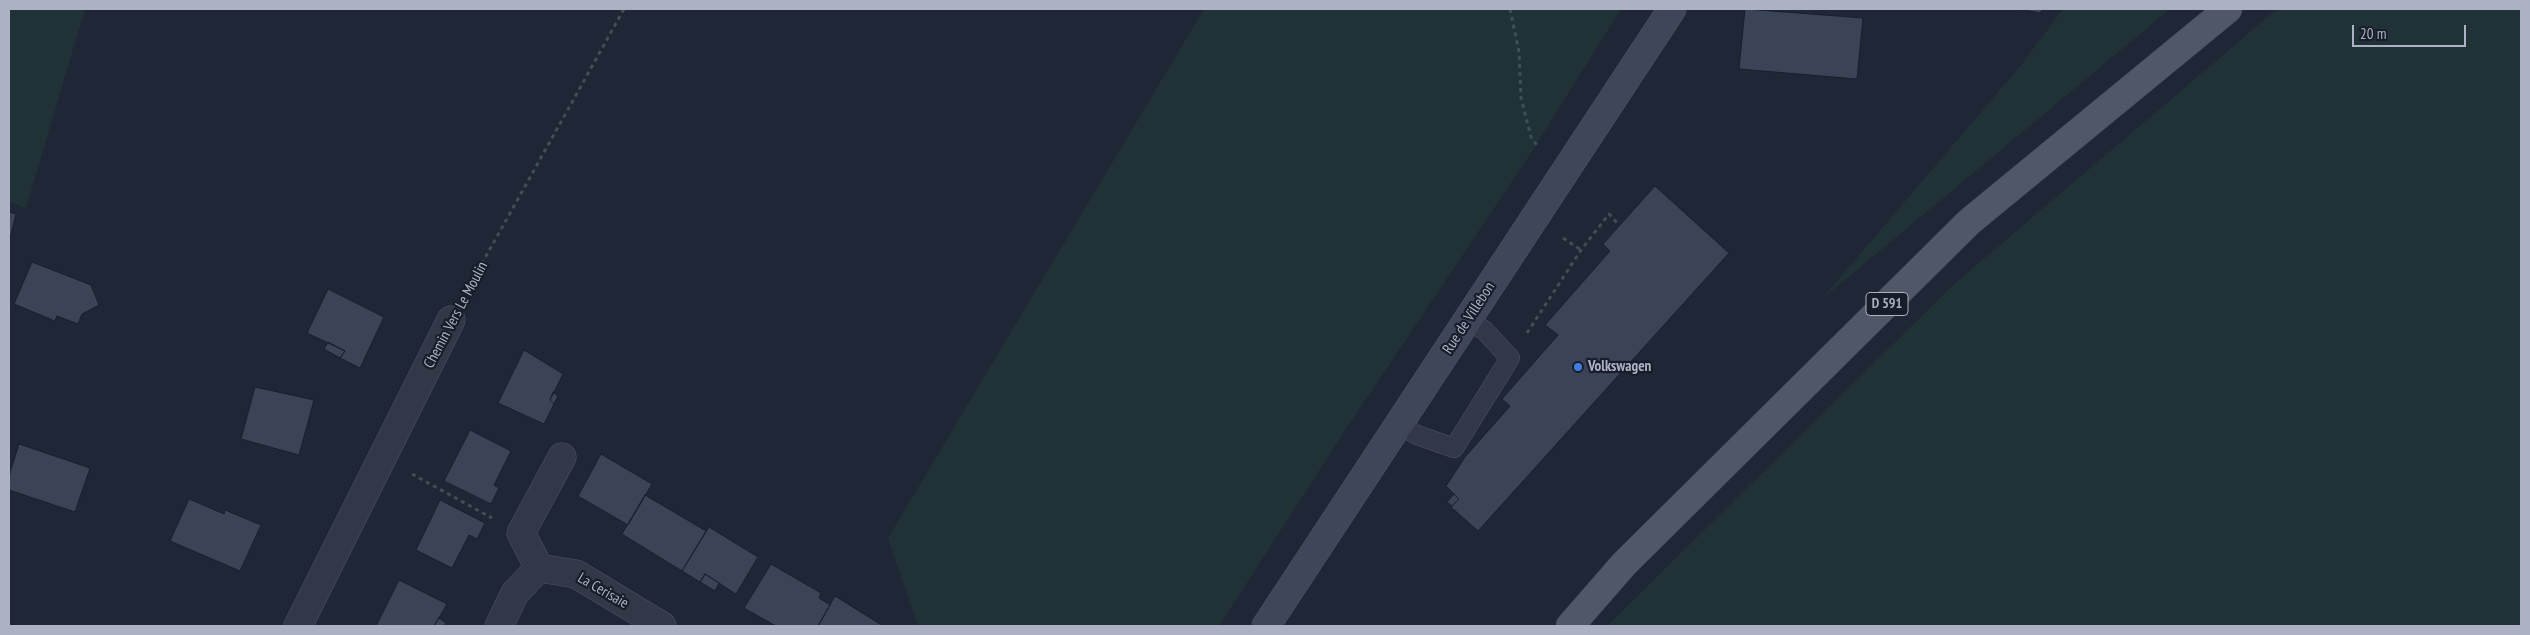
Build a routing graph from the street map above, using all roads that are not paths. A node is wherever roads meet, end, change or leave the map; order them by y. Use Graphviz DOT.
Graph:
graph roads {
  1 [pos="1672,9"];
  2 [pos="2228,9"];
  3 [pos="1468,319"];
  4 [pos="451,320"];
  5 [pos="1399,424"];
  6 [pos="562,457"];
  7 [pos="539,568"];
  8 [pos="298,626"];
  9 [pos="500,626"];
  10 [pos="662,626"];
  11 [pos="1266,626"];
  12 [pos="1570,626"];
  1 -- 3 [label="main road, Rue de Villebon"];
  2 -- 12 [label="main road, D 591"];
  3 -- 5 [label="main road, Rue de Villebon"];
  3 -- 5 [label="lane"];
  4 -- 8 [label="street, Chemin Vers Le Moulin"];
  5 -- 11 [label="main road, Rue de Villebon"];
  6 -- 7 [label="street"];
  7 -- 9 [label="street"];
  7 -- 10 [label="street, La Cerisaie"];
}
